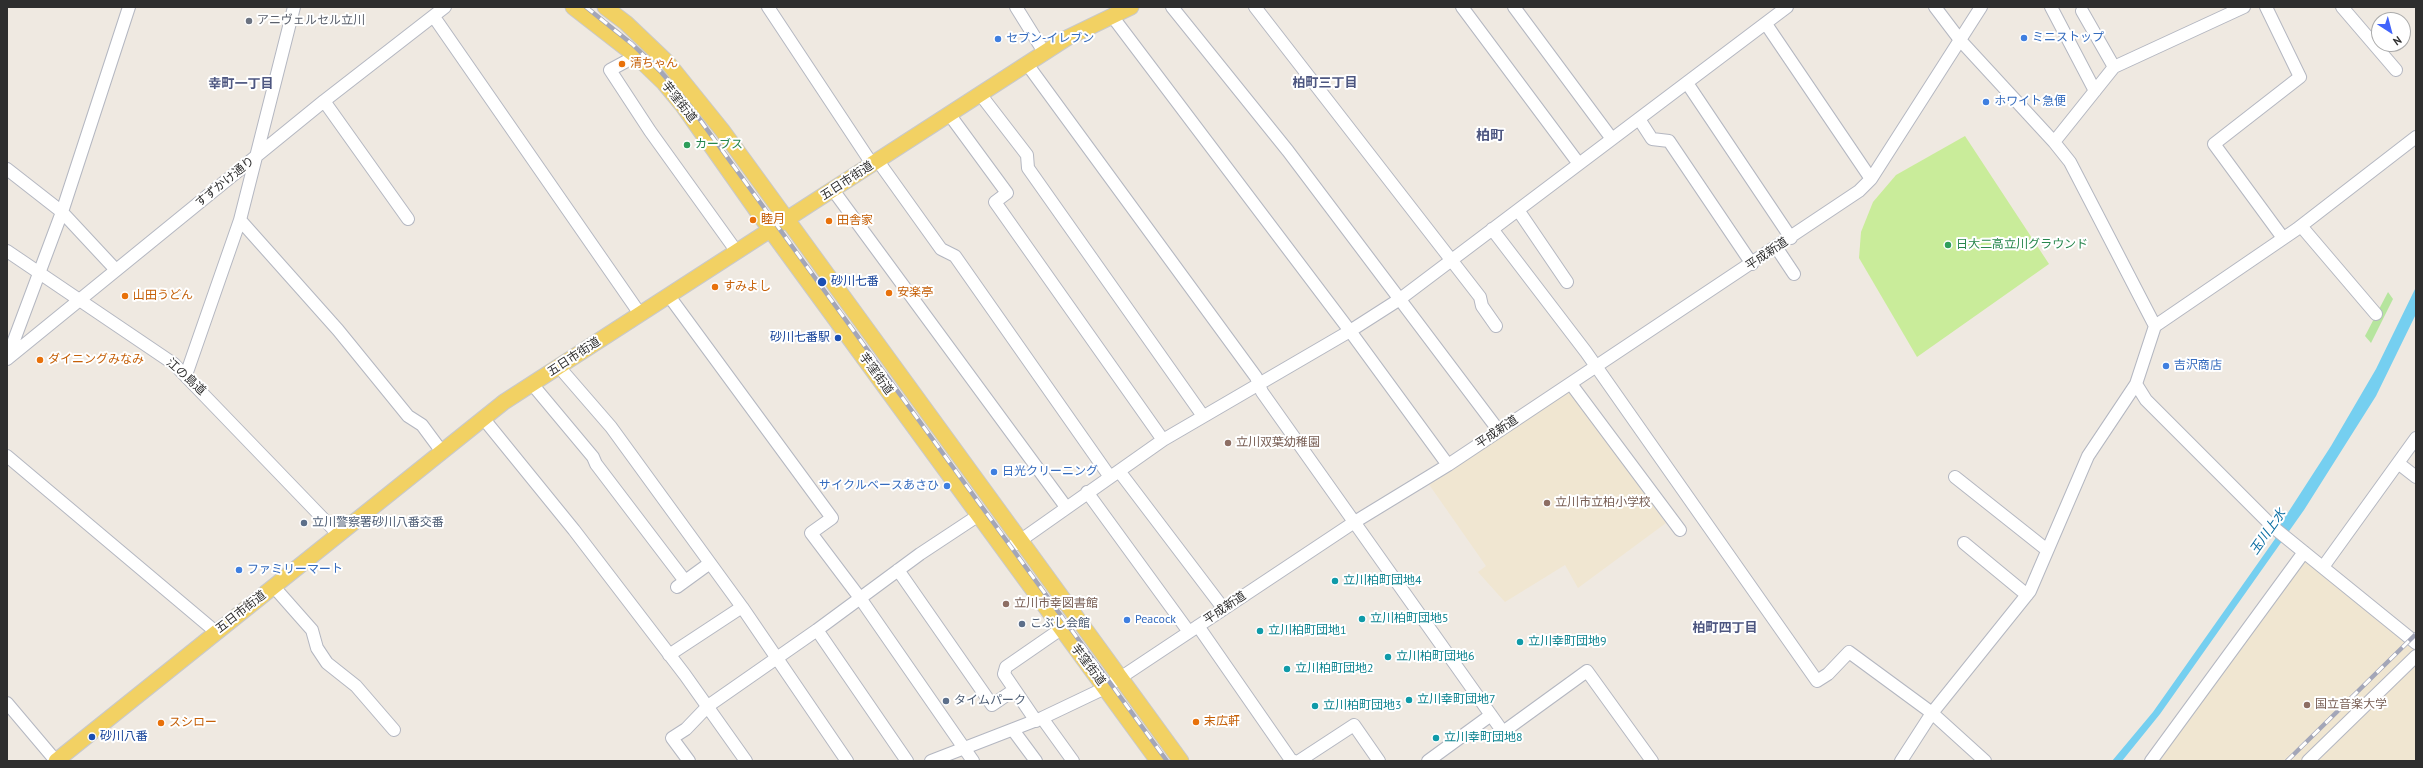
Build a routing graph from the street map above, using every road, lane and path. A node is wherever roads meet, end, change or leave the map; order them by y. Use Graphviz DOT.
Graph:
graph roads {
  1 [pos="129,7"];
  2 [pos="294,7"];
  3 [pos="446,7"];
  4 [pos="573,7"];
  5 [pos="606,7"];
  6 [pos="768,7"];
  7 [pos="1016,7"];
  8 [pos="1131,7"];
  9 [pos="1172,7"];
  10 [pos="1255,7"];
  11 [pos="1462,7"];
  12 [pos="1514,7"];
  13 [pos="1786,7"];
  14 [pos="1935,7"];
  15 [pos="1981,7"];
  16 [pos="2051,7"];
  17 [pos="2244,7"];
  18 [pos="2266,7"];
  19 [pos="2342,7"];
  20 [pos="2082,11"];
  21 [pos="1112,16"];
  22 [pos="434,17"];
  23 [pos="1766,24"];
  24 [pos="1960,40"];
  25 [pos="1044,52"];
  26 [pos="636,56"];
  27 [pos="1027,64"];
  28 [pos="2114,67"];
  29 [pos="2396,70"];
  30 [pos="1687,83"];
  31 [pos="2095,91"];
  32 [pos="980,94"];
  33 [pos="324,101"];
  34 [pos="949,114"];
  35 [pos="1639,119"];
  36 [pos="2416,137"];
  37 [pos="1612,139"];
  38 [pos="2054,142"];
  39 [pos="255,159"];
  40 [pos="875,162"];
  41 [pos="1579,164"];
  42 [pos="7,169"];
  43 [pos="1871,178"];
  44 [pos="833,190"];
  45 [pos="1518,210"];
  46 [pos="62,212"];
  47 [pos="408,219"];
  48 [pos="240,220"];
  49 [pos="787,220"];
  50 [pos="2301,226"];
  51 [pos="1492,229"];
  52 [pos="771,231"];
  53 [pos="1790,238"];
  54 [pos="2283,238"];
  55 [pos="1776,247"];
  56 [pos="7,251"];
  57 [pos="737,252"];
  58 [pos="1452,260"];
  59 [pos="1752,264"];
  60 [pos="116,270"];
  61 [pos="40,273"];
  62 [pos="1794,274"];
  63 [pos="1567,282"];
  64 [pos="669,296"];
  65 [pos="1400,299"];
  66 [pos="81,301"];
  67 [pos="640,314"];
  68 [pos="2376,314"];
  69 [pos="1496,326"];
  70 [pos="2155,326"];
  71 [pos="1350,331"];
  72 [pos="7,359"];
  73 [pos="559,367"];
  74 [pos="1596,367"];
  75 [pos="186,375"];
  76 [pos="1258,383"];
  77 [pos="532,384"];
  78 [pos="1571,384"];
  79 [pos="2136,384"];
  80 [pos="1203,416"];
  81 [pos="483,418"];
  82 [pos="1499,431"];
  83 [pos="2416,438"];
  84 [pos="1163,440"];
  85 [pos="442,452"];
  86 [pos="7,456"];
  87 [pos="2398,463"];
  88 [pos="1448,465"];
  89 [pos="1114,474"];
  90 [pos="1955,477"];
  91 [pos="2416,477"];
  92 [pos="1087,492"];
  93 [pos="1066,507"];
  94 [pos="978,515"];
  95 [pos="1353,523"];
  96 [pos="1680,530"];
  97 [pos="338,534"];
  98 [pos="1020,540"];
  99 [pos="1964,543"];
  100 [pos="2047,550"];
  101 [pos="1004,552"];
  102 [pos="2304,552"];
  103 [pos="710,563"];
  104 [pos="2323,567"];
  105 [pos="898,570"];
  106 [pos="274,587"];
  107 [pos="2026,595"];
  108 [pos="860,598"];
  109 [pos="742,607"];
  110 [pos="1223,608"];
  111 [pos="1061,629"];
  112 [pos="1194,629"];
  113 [pos="817,630"];
  114 [pos="216,632"];
  115 [pos="2416,643"];
  116 [pos="669,655"];
  117 [pos="2416,656"];
  118 [pos="777,657"];
  119 [pos="1121,678"];
  120 [pos="1105,688"];
  121 [pos="1014,690"];
  122 [pos="7,703"];
  123 [pos="708,706"];
  124 [pos="1932,713"];
  125 [pos="1491,716"];
  126 [pos="1039,720"];
  127 [pos="394,730"];
  128 [pos="1012,730"];
  129 [pos="965,748"];
  130 [pos="56,761"];
  131 [pos="689,761"];
  132 [pos="746,761"];
  133 [pos="847,761"];
  134 [pos="907,761"];
  135 [pos="931,761"];
  136 [pos="972,761"];
  137 [pos="1036,761"];
  138 [pos="1073,761"];
  139 [pos="1158,761"];
  140 [pos="1181,761"];
  141 [pos="1294,761"];
  142 [pos="1299,761"];
  143 [pos="1379,761"];
  144 [pos="1428,761"];
  145 [pos="1652,761"];
  146 [pos="1901,761"];
  147 [pos="1985,761"];
  148 [pos="2151,761"];
  149 [pos="2308,761"];
  1 -- 46 [label="street"];
  2 -- 39 [label="street"];
  3 -- 22 [label="street, すずかけ通り"];
  4 -- 26 [label="main road, 芋窪街道"];
  5 -- 49 [label="main road, 芋窪街道"];
  6 -- 40 [label="street"];
  7 -- 25 [label="street"];
  8 -- 21 [label="main road, 五日市街道"];
  9 -- 65 [label="street"];
  10 -- 58 [label="street"];
  11 -- 41 [label="street"];
  12 -- 37 [label="street"];
  13 -- 23 [label="street"];
  14 -- 24 [label="street"];
  15 -- 24 [label="street, 平成新道"];
  16 -- 31 [label="street"];
  17 -- 28 [label="street"];
  18 -- 54 [label="street"];
  19 -- 29 [label="street"];
  20 -- 28 [label="street"];
  21 -- 25 [label="main road, 五日市街道"];
  21 -- 71 [label="street"];
  22 -- 33 [label="street, すずかけ通り"];
  22 -- 67 [label="street"];
  23 -- 30 [label="street"];
  23 -- 43 [label="street"];
  24 -- 38 [label="street"];
  24 -- 43 [label="street, 平成新道"];
  25 -- 27 [label="main road, 五日市街道"];
  26 -- 52 [label="main road, 芋窪街道"];
  26 -- 57 [label="street"];
  27 -- 32 [label="main road, 五日市街道"];
  27 -- 76 [label="street"];
  28 -- 31 [label="street"];
  30 -- 35 [label="street"];
  30 -- 53 [label="street"];
  31 -- 38 [label="street"];
  32 -- 34 [label="main road, 五日市街道"];
  32 -- 80 [label="street"];
  33 -- 39 [label="street, すずかけ通り"];
  33 -- 47 [label="street"];
  34 -- 40 [label="main road, 五日市街道"];
  34 -- 84 [label="street"];
  35 -- 37 [label="street"];
  35 -- 59 [label="street"];
  36 -- 50 [label="street"];
  37 -- 41 [label="street"];
  38 -- 70 [label="street"];
  39 -- 48 [label="street"];
  39 -- 60 [label="street, すずかけ通り"];
  40 -- 44 [label="main road, 五日市街道"];
  40 -- 89 [label="street"];
  41 -- 45 [label="street"];
  42 -- 46 [label="street"];
  43 -- 53 [label="street, 平成新道"];
  44 -- 49 [label="main road, 五日市街道"];
  44 -- 93 [label="street"];
  45 -- 51 [label="street"];
  45 -- 63 [label="street"];
  46 -- 60 [label="street"];
  46 -- 61 [label="street"];
  48 -- 75 [label="street"];
  48 -- 85 [label="street"];
  49 -- 52 [label="main road, 五日市街道"];
  49 -- 98 [label="main road, 芋窪街道"];
  50 -- 54 [label="street"];
  50 -- 68 [label="street"];
  51 -- 58 [label="street"];
  51 -- 74 [label="street"];
  52 -- 57 [label="main road, 五日市街道"];
  52 -- 94 [label="main road, 芋窪街道"];
  53 -- 55 [label="street, 平成新道"];
  54 -- 70 [label="street"];
  55 -- 59 [label="street, 平成新道"];
  55 -- 62 [label="street"];
  56 -- 61 [label="street, 江の島道"];
  57 -- 64 [label="main road, 五日市街道"];
  58 -- 65 [label="street"];
  58 -- 69 [label="street"];
  59 -- 74 [label="street, 平成新道"];
  60 -- 66 [label="street, すずかけ通り"];
  61 -- 66 [label="street, 江の島道"];
  61 -- 72 [label="street"];
  64 -- 67 [label="main road, 五日市街道"];
  64 -- 108 [label="street"];
  65 -- 71 [label="street"];
  65 -- 82 [label="street"];
  66 -- 72 [label="street, すずかけ通り"];
  66 -- 75 [label="street, 江の島道"];
  67 -- 73 [label="main road, 五日市街道"];
  70 -- 79 [label="street"];
  71 -- 76 [label="street"];
  71 -- 88 [label="street"];
  73 -- 77 [label="main road, 五日市街道"];
  73 -- 103 [label="street"];
  74 -- 78 [label="street, 平成新道"];
  74 -- 124 [label="street"];
  75 -- 97 [label="street, 江の島道"];
  76 -- 80 [label="street"];
  76 -- 95 [label="street"];
  77 -- 81 [label="main road, 五日市街道"];
  77 -- 103 [label="street"];
  78 -- 82 [label="street, 平成新道"];
  78 -- 96 [label="street"];
  79 -- 100 [label="street"];
  79 -- 102 [label="street"];
  80 -- 84 [label="street"];
  81 -- 85 [label="main road, 五日市街道"];
  81 -- 116 [label="street"];
  82 -- 88 [label="street, 平成新道"];
  83 -- 87 [label="street"];
  84 -- 89 [label="street"];
  85 -- 97 [label="main road, 五日市街道"];
  86 -- 114 [label="street"];
  87 -- 91 [label="street"];
  87 -- 104 [label="street"];
  88 -- 95 [label="street, 平成新道"];
  89 -- 92 [label="street"];
  89 -- 110 [label="street"];
  90 -- 100 [label="street"];
  92 -- 93 [label="street"];
  92 -- 112 [label="street"];
  93 -- 98 [label="street"];
  94 -- 101 [label="main road, 芋窪街道"];
  94 -- 105 [label="street"];
  95 -- 110 [label="street, 平成新道"];
  95 -- 125 [label="street"];
  97 -- 106 [label="main road, 五日市街道"];
  98 -- 101 [label="street"];
  98 -- 119 [label="main road, 芋窪街道"];
  99 -- 107 [label="street"];
  100 -- 107 [label="street"];
  101 -- 111 [label="main road, 芋窪街道"];
  102 -- 104 [label="street"];
  102 -- 148 [label="street"];
  103 -- 109 [label="street"];
  104 -- 115 [label="street"];
  105 -- 108 [label="street"];
  105 -- 121 [label="street"];
  106 -- 114 [label="main road, 五日市街道"];
  106 -- 127 [label="street"];
  107 -- 124 [label="street"];
  108 -- 113 [label="street"];
  108 -- 129 [label="street"];
  109 -- 116 [label="street"];
  109 -- 118 [label="street"];
  110 -- 112 [label="street, 平成新道"];
  111 -- 120 [label="main road, 芋窪街道"];
  111 -- 121 [label="street"];
  112 -- 119 [label="street, 平成新道"];
  112 -- 141 [label="street"];
  113 -- 118 [label="street"];
  113 -- 134 [label="street"];
  114 -- 130 [label="main road, 五日市街道"];
  116 -- 123 [label="street"];
  117 -- 149 [label="street"];
  118 -- 123 [label="street"];
  118 -- 133 [label="street"];
  119 -- 120 [label="street, 平成新道"];
  119 -- 140 [label="main road, 芋窪街道"];
  120 -- 126 [label="street, 平成新道"];
  120 -- 139 [label="main road, 芋窪街道"];
  121 -- 126 [label="street"];
  122 -- 130 [label="street"];
  123 -- 131 [label="street"];
  123 -- 132 [label="street"];
  124 -- 146 [label="street"];
  124 -- 147 [label="street"];
  125 -- 144 [label="street"];
  125 -- 145 [label="street"];
  126 -- 128 [label="street, 平成新道"];
  126 -- 138 [label="street"];
  128 -- 129 [label="street, 平成新道"];
  128 -- 137 [label="street"];
  129 -- 135 [label="street, 平成新道"];
  129 -- 136 [label="street"];
  142 -- 143 [label="street"];
}
